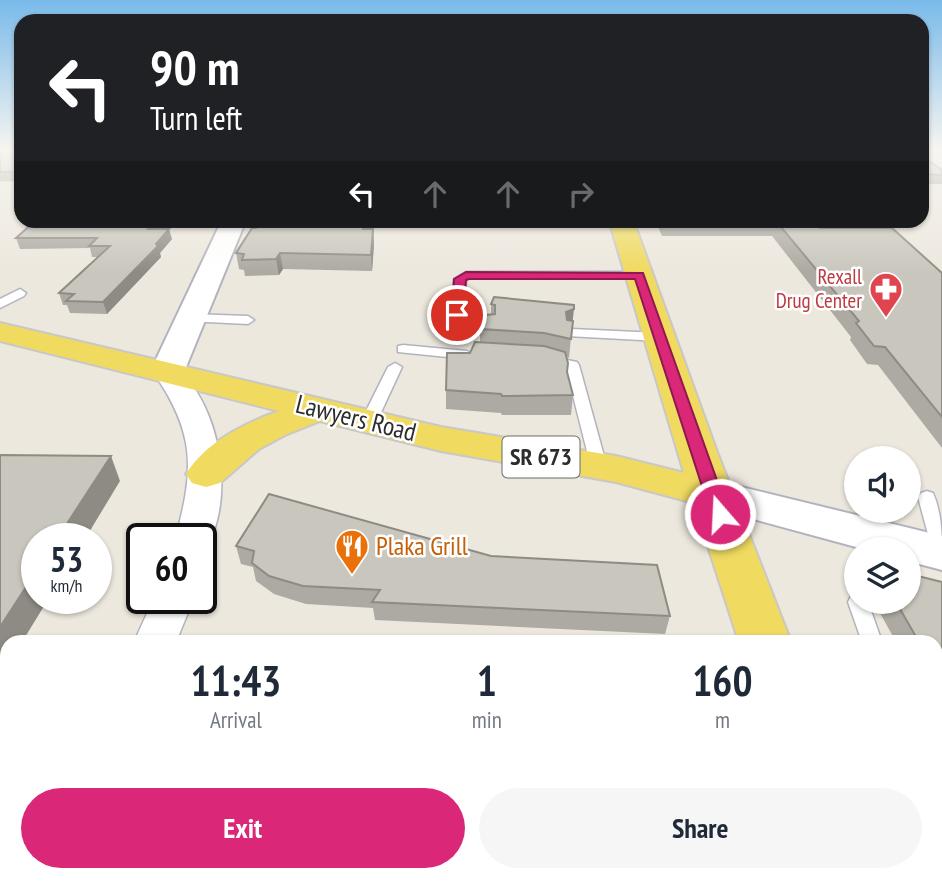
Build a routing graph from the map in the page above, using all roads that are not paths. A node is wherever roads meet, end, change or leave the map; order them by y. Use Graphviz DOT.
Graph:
graph roads {
  1 [pos="230,228"];
  2 [pos="624,228"];
  3 [pos="639,275"];
  4 [pos="20,293"];
  5 [pos="0,304"];
  6 [pos="190,318"];
  7 [pos="248,320"];
  8 [pos="489,327"];
  9 [pos="0,332"];
  10 [pos="572,332"];
  11 [pos="659,337"];
  12 [pos="403,349"];
  13 [pos="478,356"];
  14 [pos="529,358"];
  15 [pos="395,367"];
  16 [pos="167,372"];
  17 [pos="319,409"];
  18 [pos="369,421"];
  19 [pos="599,467"];
  20 [pos="206,474"];
  21 [pos="713,494"];
  22 [pos="927,497"];
  23 [pos="196,523"];
  24 [pos="942,553"];
  25 [pos="167,614"];
  26 [pos="862,614"];
  27 [pos="158,635"];
  28 [pos="763,635"];
  29 [pos="870,635"];
  1 -- 6 [label="street"];
  2 -- 3 [label="main road"];
  3 -- 8 [label="lane"];
  3 -- 11 [label="main road"];
  4 -- 5 [label="lane"];
  6 -- 7 [label="lane"];
  6 -- 16 [label="street"];
  9 -- 16 [label="main road, Lawyers Road / SR 673"];
  10 -- 11 [label="lane"];
  11 -- 21 [label="main road"];
  12 -- 13 [label="lane"];
  14 -- 19 [label="lane"];
  15 -- 18 [label="lane"];
  16 -- 17 [label="main road, Lawyers Road / SR 673"];
  16 -- 20 [label="street"];
  17 -- 18 [label="main road, Lawyers Road / SR 673"];
  17 -- 20 [label="main road"];
  18 -- 19 [label="main road, Lawyers Road / SR 673"];
  19 -- 21 [label="main road, Lawyers Road / SR 673"];
  20 -- 23 [label="street"];
  21 -- 24 [label="street"];
  21 -- 28 [label="main road"];
  22 -- 24 [label="lane"];
  25 -- 27 [label="street"];
  26 -- 29 [label="lane"];
}
